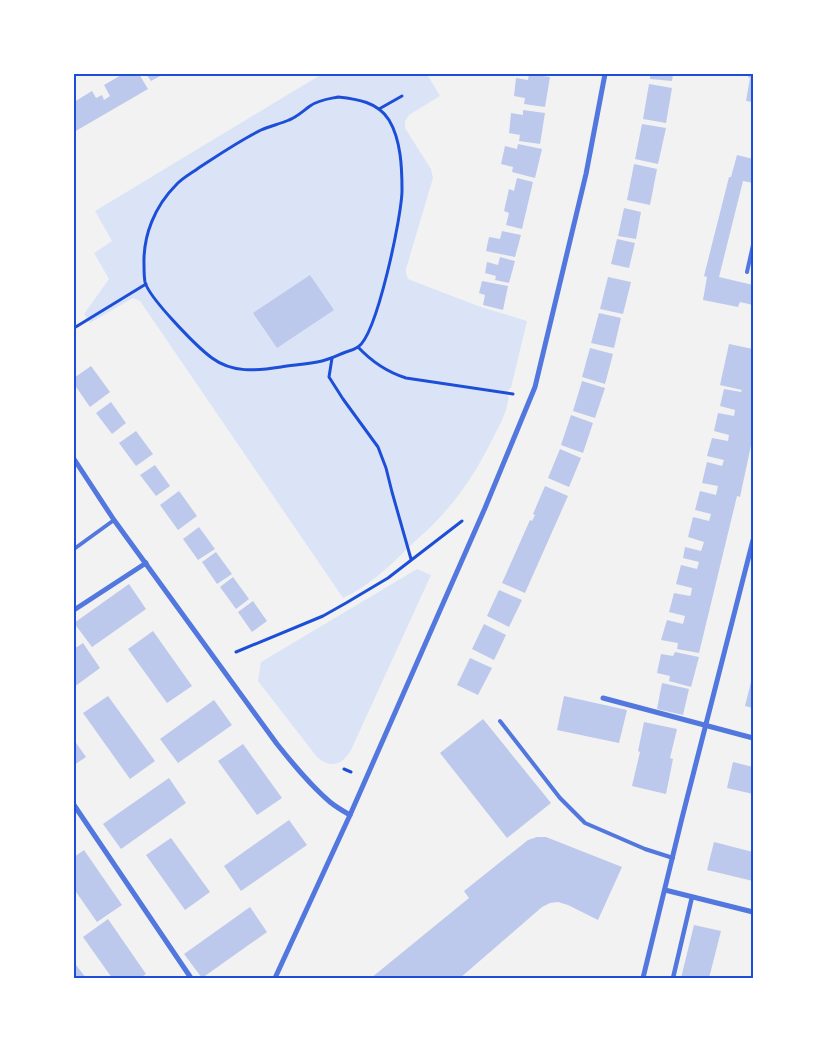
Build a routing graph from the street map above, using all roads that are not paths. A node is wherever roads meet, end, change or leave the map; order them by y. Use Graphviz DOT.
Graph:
graph roads {
  1 [pos="605,74"];
  2 [pos="753,244"];
  3 [pos="747,272"];
  4 [pos="74,459"];
  5 [pos="114,520"];
  6 [pos="753,540"];
  7 [pos="74,549"];
  8 [pos="146,563"];
  9 [pos="750,565"];
  10 [pos="74,610"];
  11 [pos="603,698"];
  12 [pos="500,721"];
  13 [pos="706,726"];
  14 [pos="753,738"];
  15 [pos="74,805"];
  16 [pos="350,815"];
  17 [pos="673,858"];
  18 [pos="665,890"];
  19 [pos="692,897"];
  20 [pos="753,912"];
  21 [pos="191,978"];
  22 [pos="275,978"];
  23 [pos="643,978"];
  24 [pos="672,978"];
  1 -- 16 [label="street"];
  2 -- 3 [label="lane"];
  4 -- 5 [label="street"];
  5 -- 7 [label="lane"];
  5 -- 8 [label="street"];
  6 -- 9 [label="street"];
  8 -- 10 [label="street"];
  8 -- 16 [label="street"];
  9 -- 13 [label="street"];
  11 -- 13 [label="street"];
  12 -- 17 [label="lane"];
  13 -- 14 [label="street"];
  13 -- 17 [label="street"];
  15 -- 21 [label="street"];
  16 -- 22 [label="street"];
  17 -- 18 [label="street"];
  18 -- 19 [label="street"];
  18 -- 23 [label="street"];
  19 -- 20 [label="street"];
  19 -- 24 [label="street"];
}
